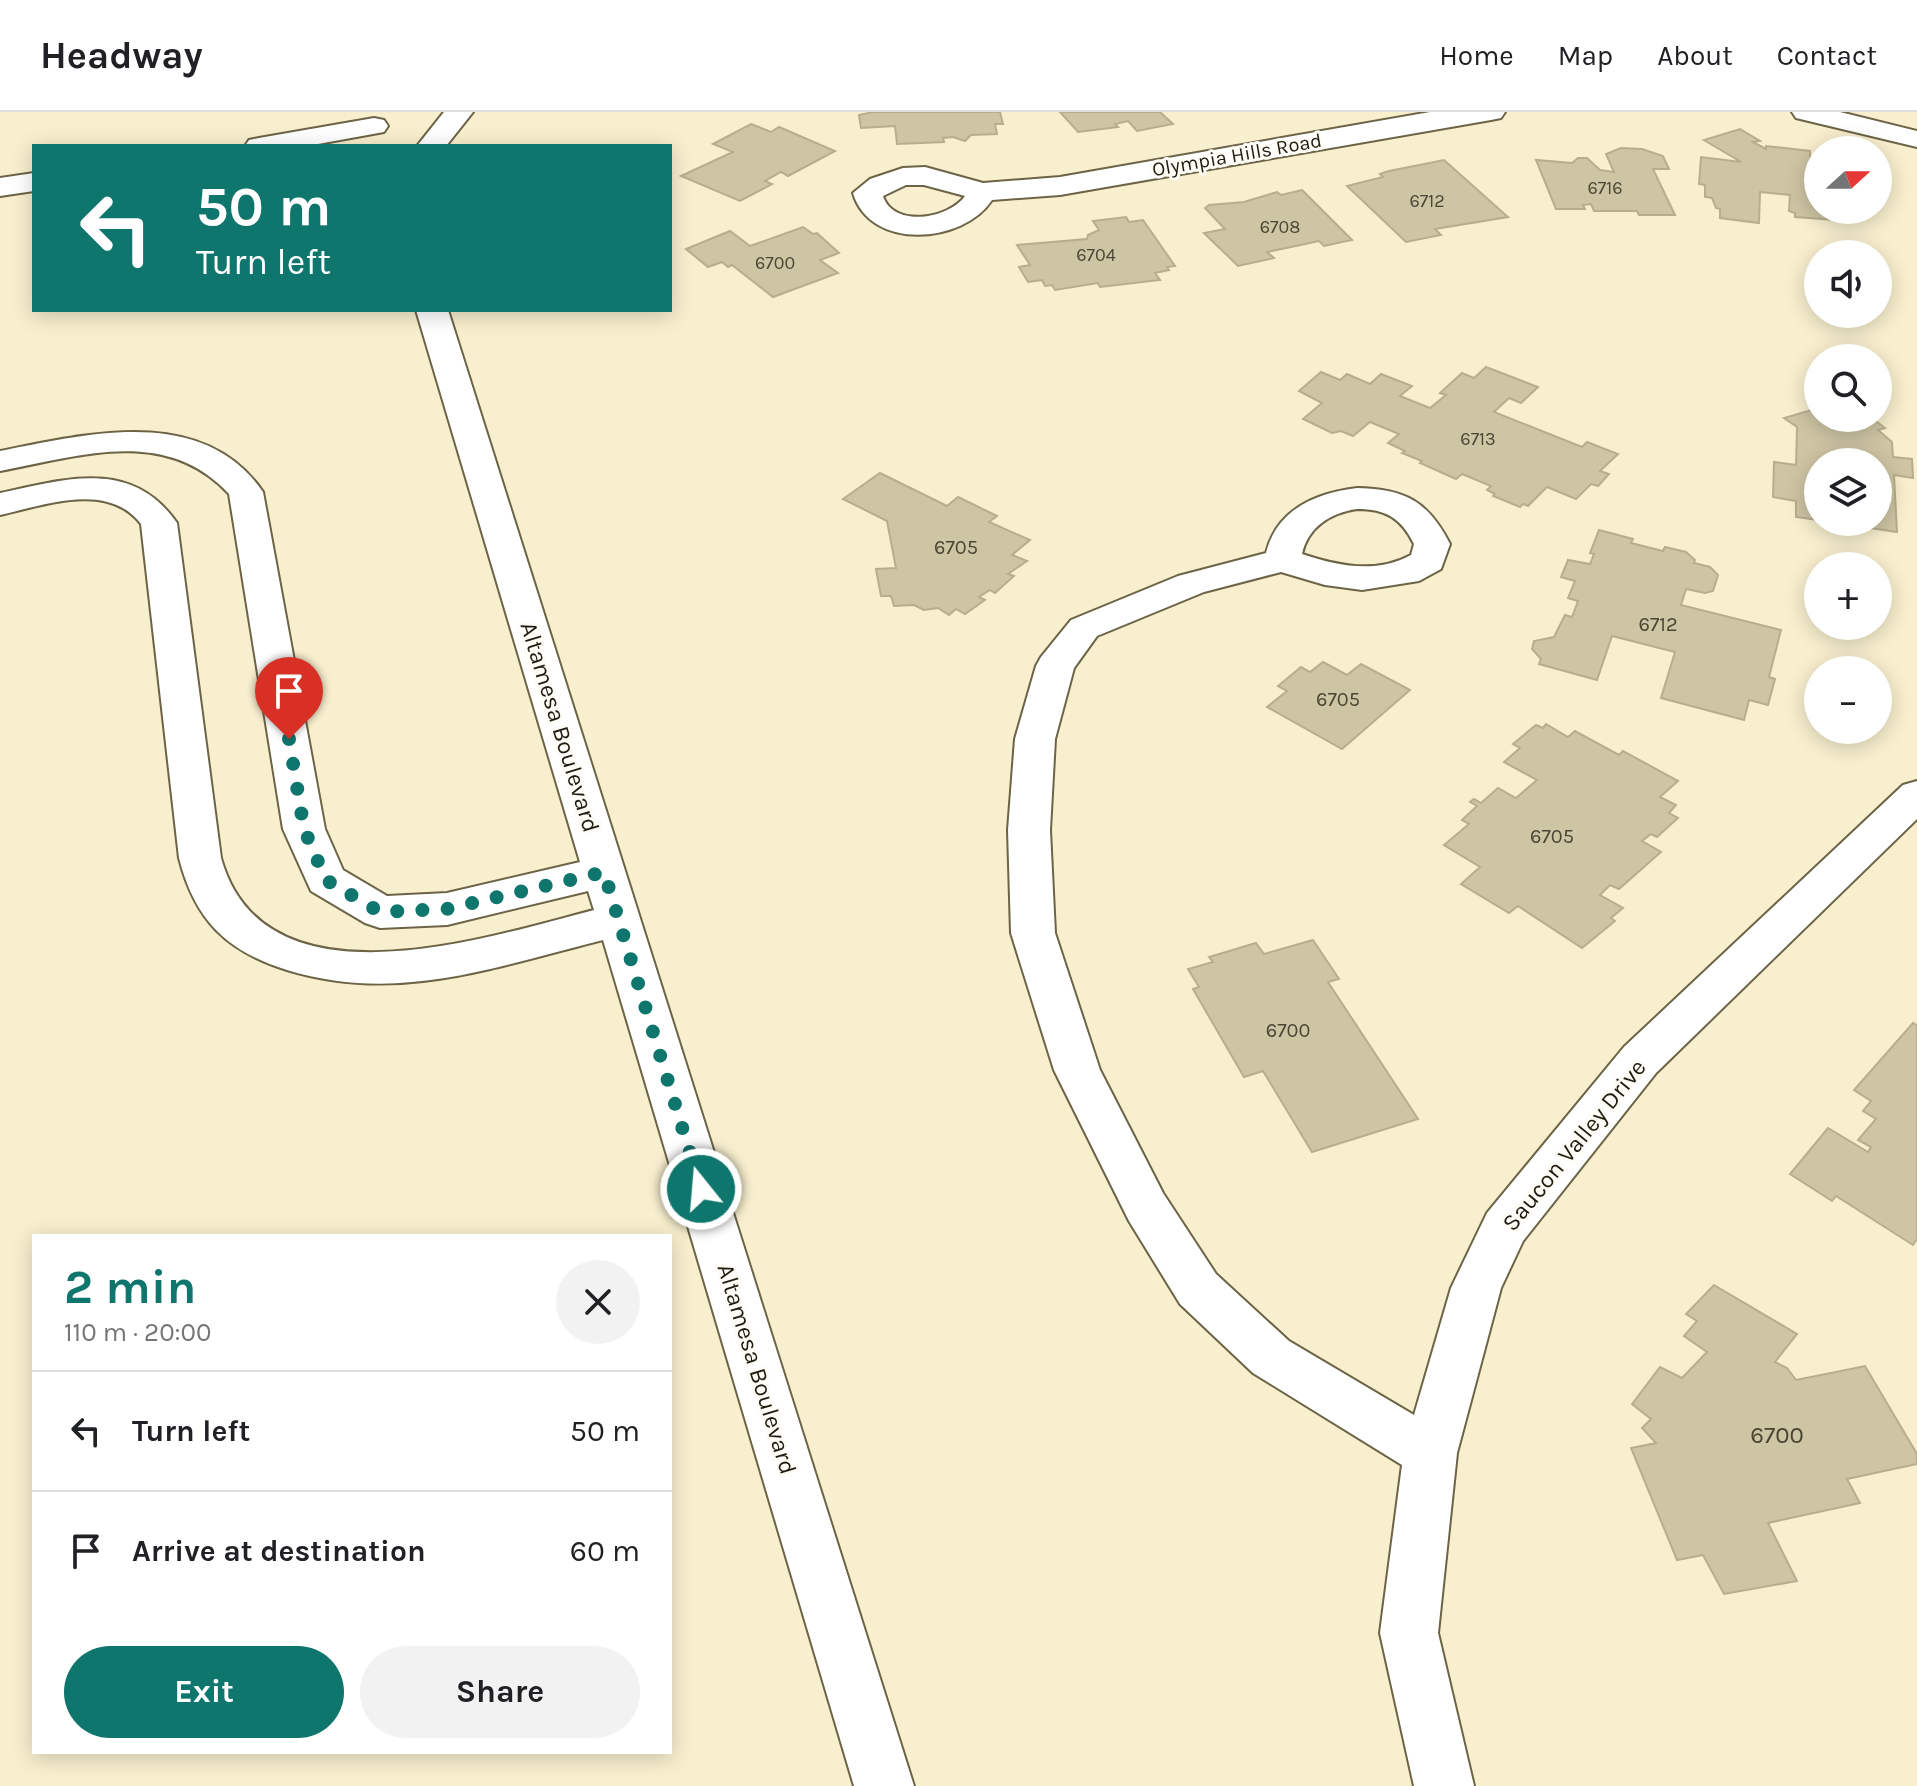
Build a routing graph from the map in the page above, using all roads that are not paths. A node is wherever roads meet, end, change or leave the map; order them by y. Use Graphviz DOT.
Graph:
graph roads {
  1 [pos="459,112"];
  2 [pos="1491,112"];
  3 [pos="1806,112"];
  4 [pos="375,128"];
  5 [pos="1917,139"];
  6 [pos="272,144"];
  7 [pos="433,144"];
  8 [pos="32,182"];
  9 [pos="0,187"];
  10 [pos="982,192"];
  11 [pos="433,312"];
  12 [pos="0,461"];
  13 [pos="0,504"];
  14 [pos="1283,560"];
  15 [pos="1917,795"];
  16 [pos="604,872"];
  17 [pos="619,920"];
  18 [pos="1430,1453"];
  19 [pos="884,1786"];
  20 [pos="1444,1786"];
  1 -- 7 [label="street"];
  2 -- 10 [label="street, Olympia Hills Road"];
  3 -- 5 [label="street"];
  4 -- 6 [label="street"];
  8 -- 9 [label="street"];
  11 -- 16 [label="street, Altamesa Boulevard"];
  12 -- 16 [label="street"];
  13 -- 17 [label="street"];
  14 -- 18 [label="street"];
  15 -- 18 [label="street, Saucon Valley Drive"];
  16 -- 17 [label="street, Altamesa Boulevard"];
  17 -- 19 [label="street, Altamesa Boulevard"];
  18 -- 20 [label="street, Saucon Valley Drive"];
}
